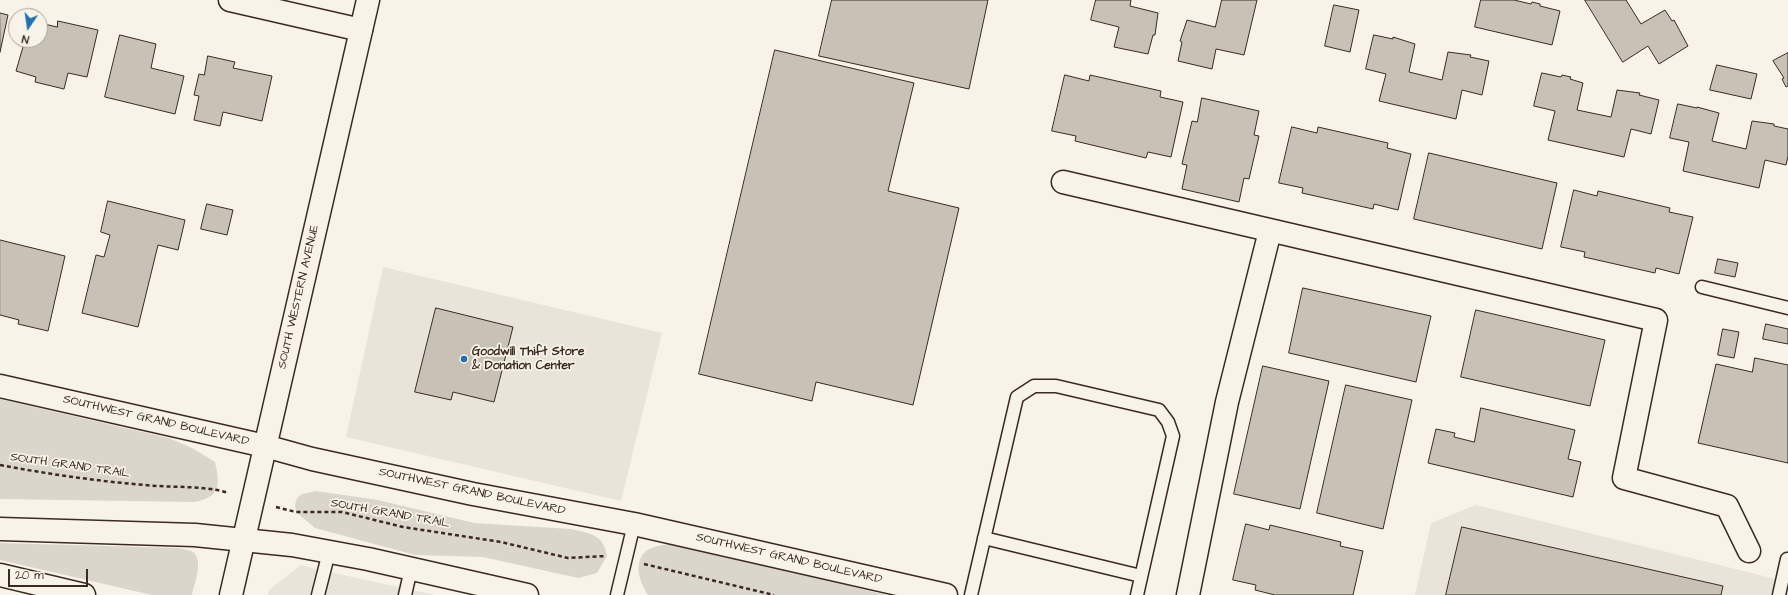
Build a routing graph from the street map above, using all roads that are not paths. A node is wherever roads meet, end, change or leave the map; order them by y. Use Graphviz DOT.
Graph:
graph roads {
  1 [pos="230,0"];
  2 [pos="368,0"];
  3 [pos="361,30"];
  4 [pos="1063,182"];
  5 [pos="1270,231"];
  6 [pos="1702,287"];
  7 [pos="1788,308"];
  8 [pos="0,386"];
  9 [pos="265,446"];
  10 [pos="634,524"];
  11 [pos="0,530"];
  12 [pos="984,538"];
  13 [pos="243,540"];
  14 [pos="1749,551"];
  15 [pos="329,552"];
  16 [pos="1787,559"];
  17 [pos="411,569"];
  18 [pos="0,576"];
  19 [pos="1141,576"];
  20 [pos="61,592"];
  21 [pos="84,595"];
  22 [pos="231,595"];
  23 [pos="318,595"];
  24 [pos="405,595"];
  25 [pos="527,595"];
  26 [pos="616,595"];
  27 [pos="946,595"];
  28 [pos="971,595"];
  29 [pos="1137,595"];
  30 [pos="1188,595"];
  31 [pos="1779,595"];
  1 -- 3 [label="street"];
  2 -- 3 [label="street, SOUTH WESTERN AVENUE"];
  3 -- 9 [label="street, SOUTH WESTERN AVENUE"];
  4 -- 5 [label="street"];
  5 -- 14 [label="street"];
  5 -- 30 [label="street"];
  6 -- 7 [label="lane"];
  8 -- 9 [label="street, SOUTHWEST GRAND BOULEVARD"];
  9 -- 10 [label="street, SOUTHWEST GRAND BOULEVARD"];
  9 -- 13 [label="street, SOUTH WESTERN AVENUE"];
  10 -- 26 [label="lane"];
  10 -- 27 [label="street, SOUTHWEST GRAND BOULEVARD"];
  11 -- 13 [label="street"];
  12 -- 19 [label="lane"];
  12 -- 19 [label="lane"];
  12 -- 28 [label="lane"];
  13 -- 15 [label="street"];
  13 -- 22 [label="street, SOUTH WESTERN AVENUE"];
  15 -- 17 [label="street"];
  15 -- 23 [label="lane"];
  16 -- 31 [label="lane"];
  17 -- 24 [label="lane"];
  17 -- 25 [label="street"];
  18 -- 20 [label="street"];
  19 -- 29 [label="lane"];
  20 -- 21 [label="street"];
}
